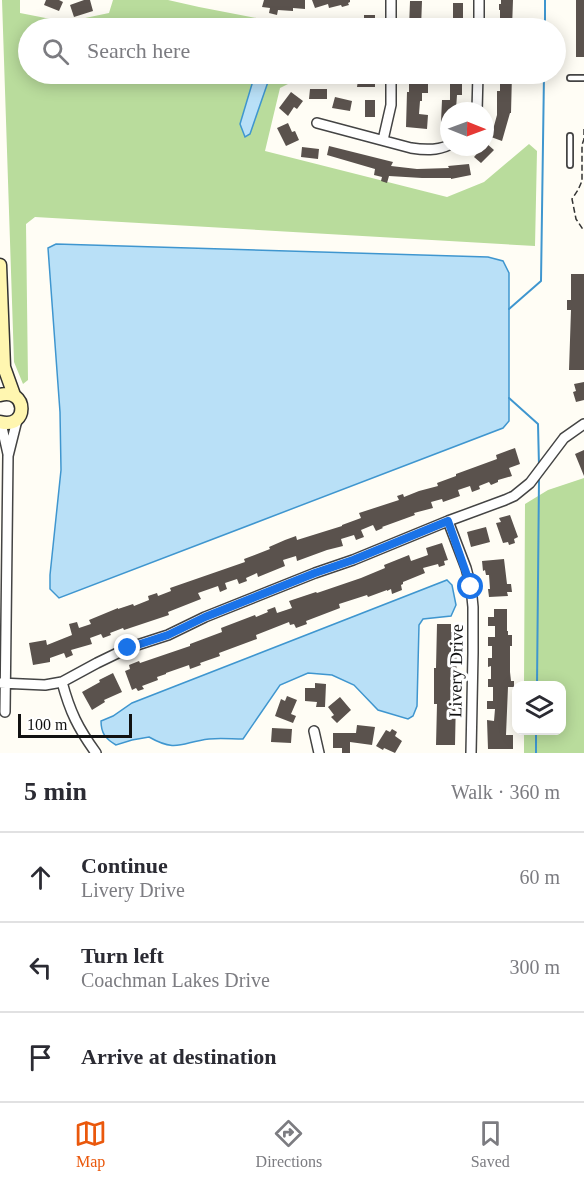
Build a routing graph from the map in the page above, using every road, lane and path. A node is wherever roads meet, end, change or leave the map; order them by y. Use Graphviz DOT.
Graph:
graph roads {
  1 [pos="391,0"];
  2 [pos="479,0"];
  3 [pos="391,18"];
  4 [pos="479,18"];
  5 [pos="570,78"];
  6 [pos="584,78"];
  7 [pos="391,84"];
  8 [pos="478,84"];
  9 [pos="477,102"];
  10 [pos="317,123"];
  11 [pos="584,129"];
  12 [pos="570,136"];
  13 [pos="383,140"];
  14 [pos="440,149"];
  15 [pos="570,165"];
  16 [pos="584,231"];
  17 [pos="0,265"];
  18 [pos="4,367"];
  19 [pos="0,384"];
  20 [pos="0,395"];
  21 [pos="14,395"];
  22 [pos="17,420"];
  23 [pos="0,422"];
  24 [pos="584,424"];
  25 [pos="8,456"];
  26 [pos="448,521"];
  27 [pos="62,682"];
  28 [pos="3,683"];
  29 [pos="5,712"];
  30 [pos="314,731"];
  31 [pos="96,753"];
  32 [pos="319,753"];
  33 [pos="471,753"];
  1 -- 3 [label="street"];
  2 -- 4 [label="street"];
  5 -- 6 [label="lane"];
  7 -- 13 [label="street"];
  8 -- 9 [label="street"];
  10 -- 13 [label="street"];
  11 -- 16 [label="path"];
  12 -- 15 [label="lane"];
  13 -- 14 [label="street"];
  17 -- 18 [label="street"];
  18 -- 19 [label="street"];
  18 -- 21 [label="street"];
  20 -- 21 [label="street"];
  21 -- 22 [label="street"];
  22 -- 23 [label="street"];
  22 -- 25 [label="street"];
  23 -- 25 [label="street"];
  24 -- 26 [label="street"];
  25 -- 28 [label="street"];
  26 -- 27 [label="street"];
  26 -- 33 [label="street, Livery Drive"];
  27 -- 28 [label="street"];
  27 -- 31 [label="street"];
  28 -- 29 [label="street"];
  30 -- 32 [label="street"];
}
